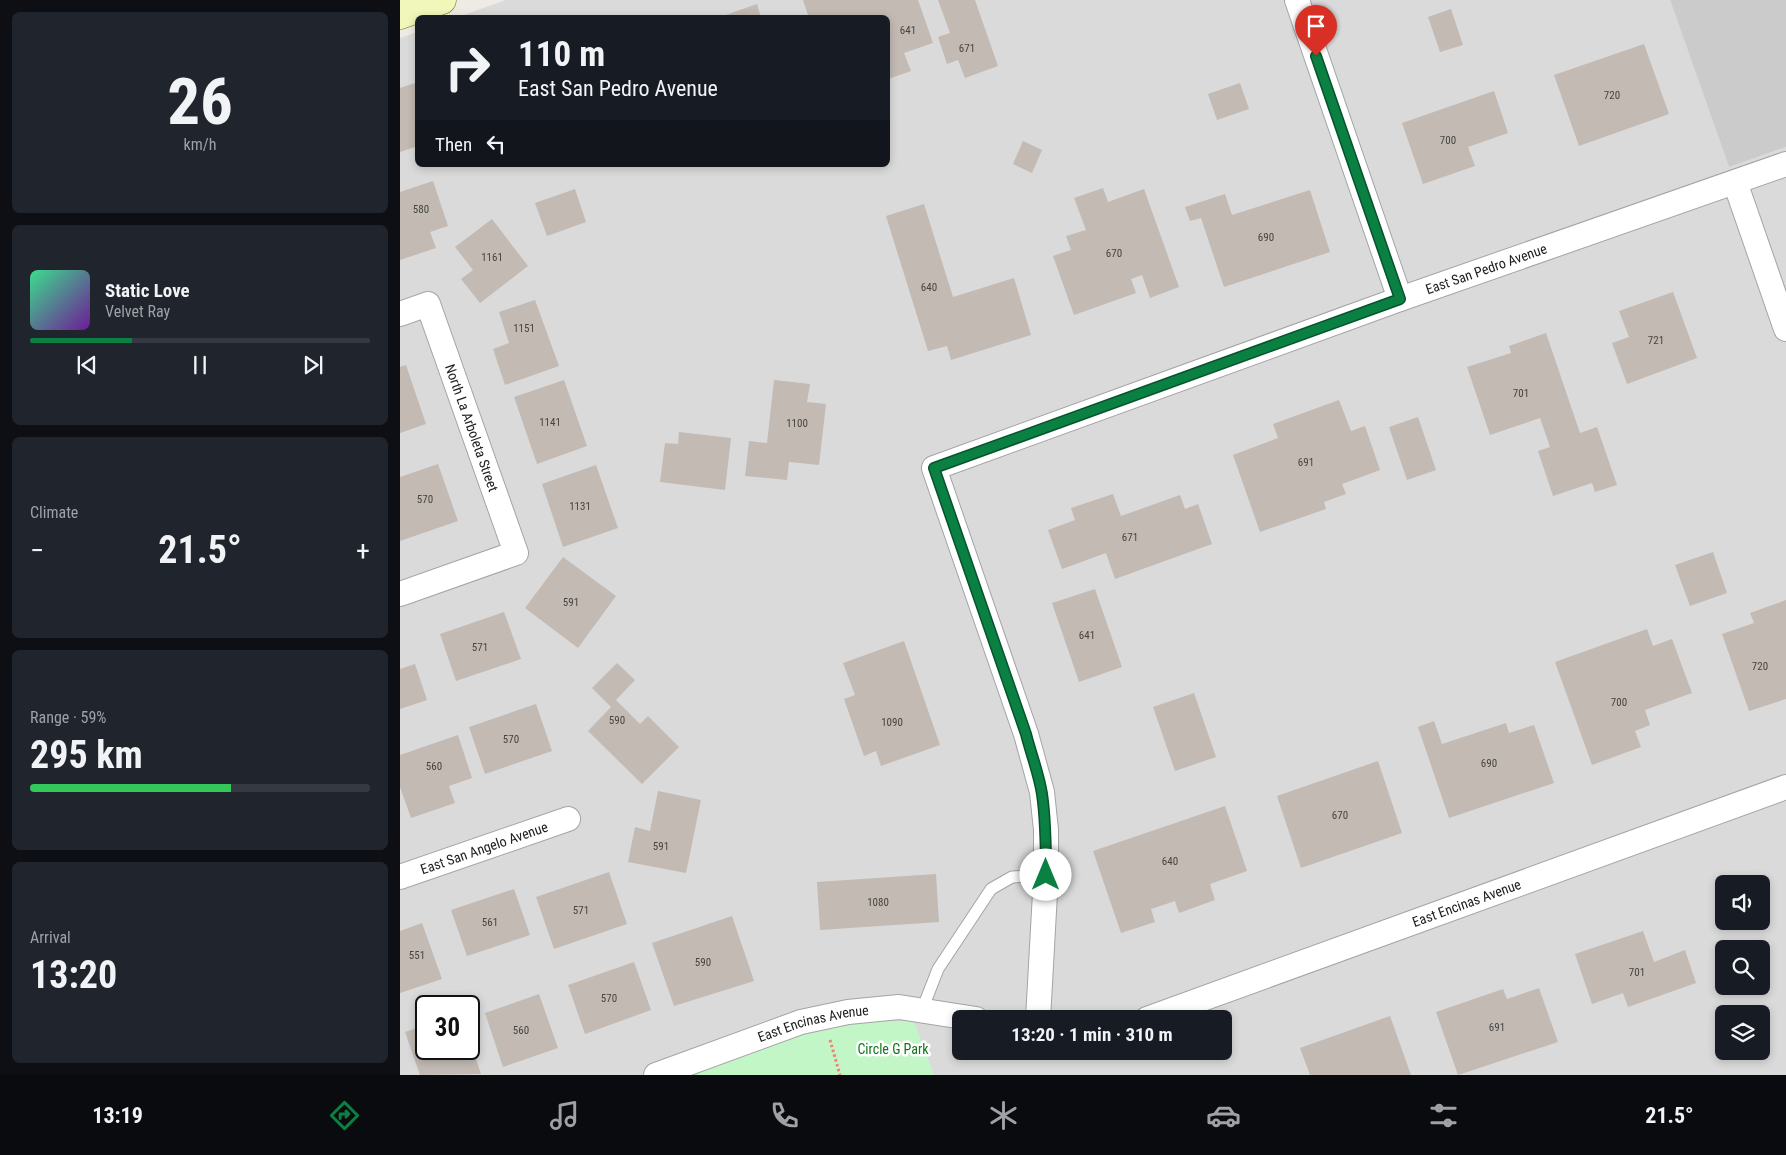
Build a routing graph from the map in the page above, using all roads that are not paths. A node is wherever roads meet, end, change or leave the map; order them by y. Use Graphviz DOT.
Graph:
graph roads {
  1 [pos="442,0"];
  2 [pos="1297,0"];
  3 [pos="400,15"];
  4 [pos="1786,164"];
  5 [pos="1735,182"];
  6 [pos="1400,299"];
  7 [pos="400,314"];
  8 [pos="1786,328"];
  9 [pos="400,594"];
  10 [pos="1786,787"];
  11 [pos="568,819"];
  12 [pos="1046,875"];
  13 [pos="400,877"];
  14 [pos="922,1010"];
  15 [pos="1038,1010"];
  16 [pos="1172,1010"];
  17 [pos="952,1015"];
  18 [pos="656,1075"];
  1 -- 3 [label="street"];
  2 -- 6 [label="street"];
  4 -- 5 [label="street, East San Pedro Avenue"];
  5 -- 6 [label="street, East San Pedro Avenue"];
  5 -- 8 [label="street"];
  6 -- 12 [label="street, East San Pedro Avenue"];
  7 -- 9 [label="street, North La Arboleta Street"];
  10 -- 16 [label="street, East Encinas Avenue"];
  11 -- 13 [label="street, East San Angelo Avenue"];
  12 -- 14 [label="lane"];
  12 -- 15 [label="street"];
  14 -- 17 [label="street, East Encinas Avenue"];
  14 -- 18 [label="street, East Encinas Avenue"];
}
